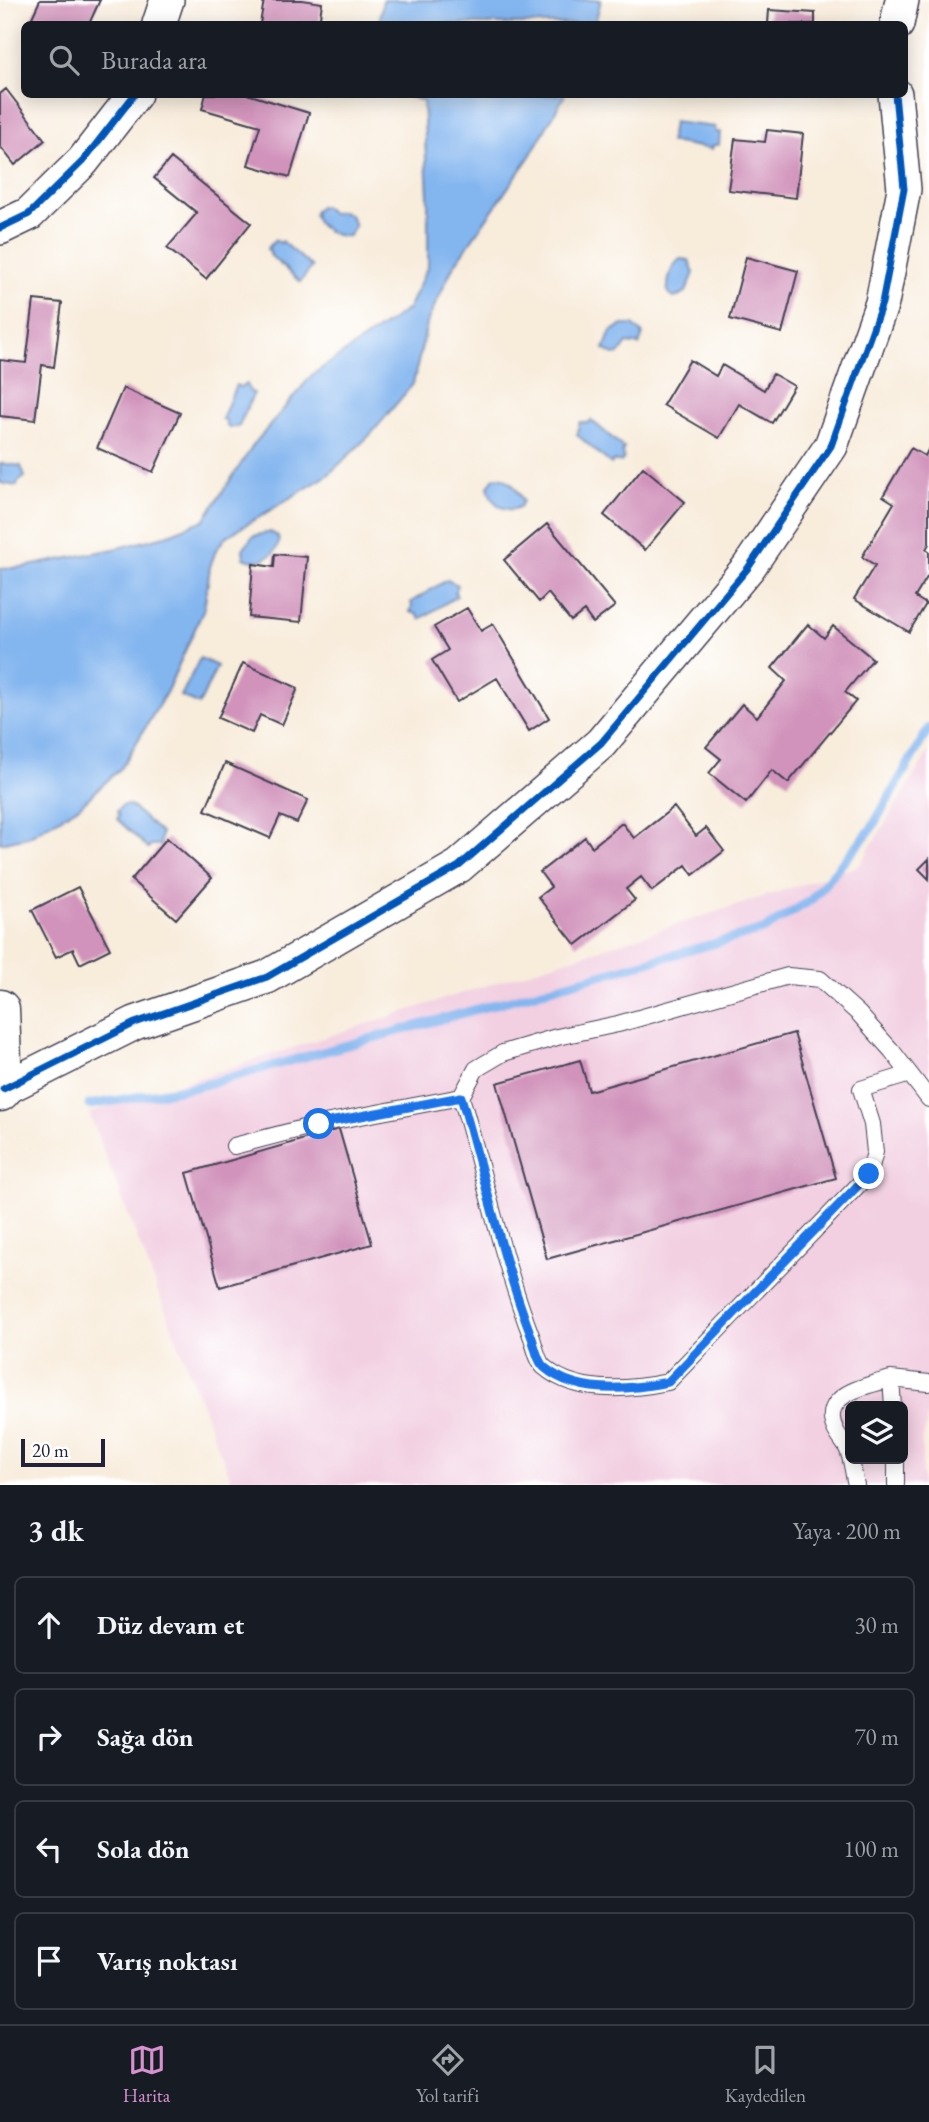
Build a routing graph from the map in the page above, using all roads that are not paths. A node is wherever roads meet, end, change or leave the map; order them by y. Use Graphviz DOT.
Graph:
graph roads {
  1 [pos="167,0"];
  2 [pos="902,0"];
  3 [pos="160,21"];
  4 [pos="898,21"];
  5 [pos="132,98"];
  6 [pos="895,98"];
  7 [pos="0,228"];
  8 [pos="0,1009"];
  9 [pos="910,1074"];
  10 [pos="1,1091"];
  11 [pos="461,1097"];
  12 [pos="929,1099"];
  13 [pos="234,1146"];
  14 [pos="891,1379"];
  15 [pos="929,1383"];
  16 [pos="893,1401"];
  17 [pos="896,1464"];
  18 [pos="856,1485"];
  19 [pos="896,1485"];
  1 -- 3 [label="street"];
  2 -- 4 [label="street"];
  5 -- 7 [label="street"];
  6 -- 10 [label="street"];
  8 -- 10 [label="street"];
  9 -- 11 [label="lane"];
  9 -- 11 [label="lane"];
  9 -- 12 [label="lane"];
  11 -- 13 [label="lane"];
  14 -- 15 [label="lane"];
  14 -- 16 [label="lane"];
  14 -- 18 [label="lane"];
  17 -- 19 [label="lane"];
}
